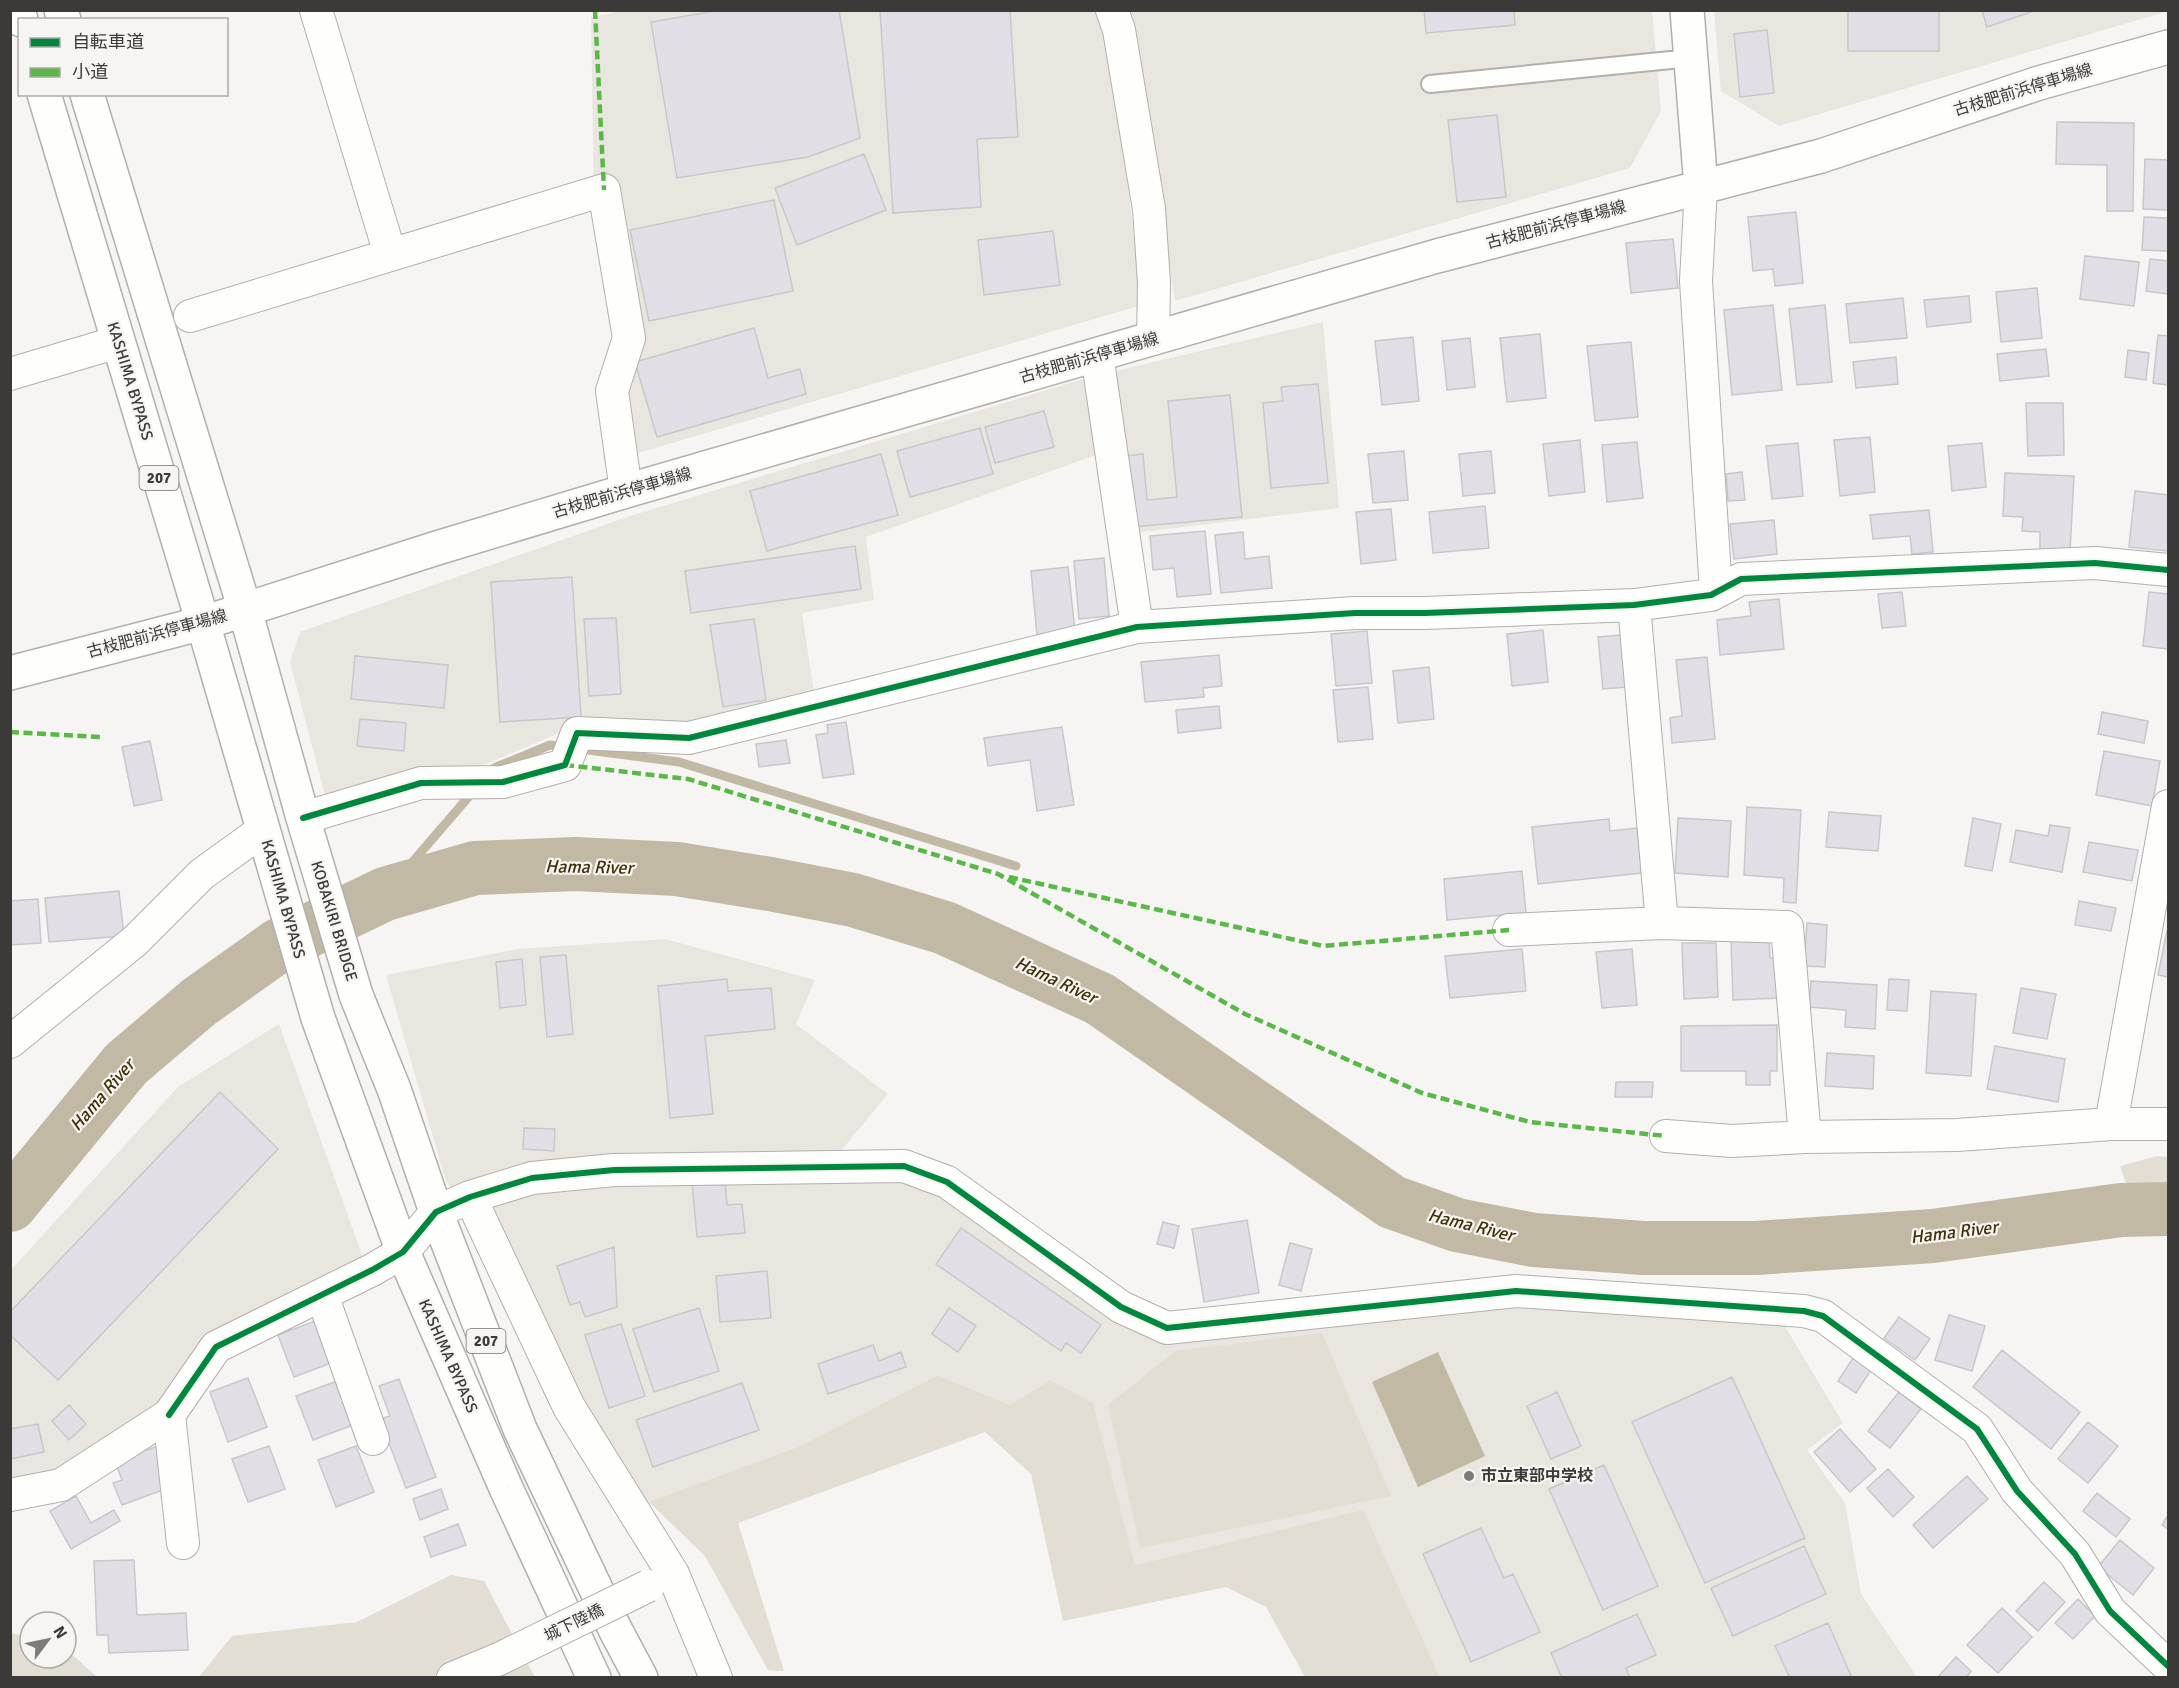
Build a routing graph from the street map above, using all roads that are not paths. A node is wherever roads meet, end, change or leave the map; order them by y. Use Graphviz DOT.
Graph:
graph roads {
  1 [pos="316,10"];
  2 [pos="1112,10"];
  3 [pos="1687,10"];
  4 [pos="2169,47"];
  5 [pos="1691,58"];
  6 [pos="1430,84"];
  7 [pos="45,96"];
  8 [pos="88,96"];
  9 [pos="1701,187"];
  10 [pos="390,254"];
  11 [pos="190,316"];
  12 [pos="1153,339"];
  13 [pos="118,342"];
  14 [pos="1097,356"];
  15 [pos="10,374"];
  16 [pos="626,491"];
  17 [pos="2169,570"];
  18 [pos="1716,591"];
  19 [pos="1634,605"];
  20 [pos="244,610"];
  21 [pos="203,623"];
  22 [pos="1137,627"];
  23 [pos="10,673"];
  24 [pos="2169,806"];
  25 [pos="263,830"];
  26 [pos="307,832"];
  27 [pos="2166,840"];
  28 [pos="1662,923"];
  29 [pos="1509,930"];
  30 [pos="10,1042"];
  31 [pos="2111,1124"];
  32 [pos="2169,1124"];
  33 [pos="1666,1136"];
  34 [pos="1805,1137"];
  35 [pos="470,1197"];
  36 [pos="436,1212"];
  37 [pos="403,1252"];
  38 [pos="322,1295"];
  39 [pos="169,1416"];
  40 [pos="373,1439"];
  41 [pos="10,1495"];
  42 [pos="183,1543"];
  43 [pos="660,1580"];
  44 [pos="2169,1666"];
  45 [pos="453,1677"];
  46 [pos="594,1677"];
  47 [pos="641,1677"];
  48 [pos="716,1677"];
  1 -- 10 [label="street"];
  2 -- 12 [label="street"];
  3 -- 5 [label="main road"];
  4 -- 9 [label="main road, 古枝肥前浜停車場線"];
  5 -- 6 [label="lane"];
  5 -- 9 [label="main road"];
  7 -- 13 [label="main road, KASHIMA BYPASS / 207"];
  8 -- 20 [label="main road, 207"];
  9 -- 12 [label="main road, 古枝肥前浜停車場線"];
  9 -- 18 [label="street"];
  10 -- 11 [label="street"];
  10 -- 16 [label="street"];
  12 -- 14 [label="main road, 古枝肥前浜停車場線"];
  13 -- 15 [label="street"];
  13 -- 21 [label="main road, KASHIMA BYPASS / 207"];
  14 -- 16 [label="main road, 古枝肥前浜停車場線"];
  14 -- 22 [label="street"];
  16 -- 20 [label="main road, 古枝肥前浜停車場線"];
  17 -- 18 [label="street"];
  18 -- 19 [label="street"];
  19 -- 22 [label="street"];
  19 -- 28 [label="street"];
  20 -- 21 [label="main road, 古枝肥前浜停車場線"];
  20 -- 26 [label="main road, 207"];
  21 -- 23 [label="main road, 古枝肥前浜停車場線"];
  21 -- 25 [label="main road, KASHIMA BYPASS / 207"];
  22 -- 26 [label="street"];
  24 -- 27 [label="street"];
  25 -- 30 [label="street"];
  25 -- 37 [label="main road, KASHIMA BYPASS / 207"];
  26 -- 36 [label="main road, KOBAKIRI BRIDGE / 207"];
  27 -- 31 [label="street"];
  28 -- 29 [label="street"];
  28 -- 34 [label="street"];
  31 -- 32 [label="street"];
  31 -- 34 [label="street"];
  33 -- 34 [label="street"];
  35 -- 36 [label="street"];
  35 -- 43 [label="street"];
  35 -- 44 [label="street"];
  36 -- 37 [label="street"];
  36 -- 47 [label="main road, 207"];
  37 -- 38 [label="street"];
  37 -- 46 [label="main road, KASHIMA BYPASS / 207"];
  38 -- 39 [label="street"];
  38 -- 40 [label="street"];
  39 -- 41 [label="street"];
  39 -- 42 [label="street"];
  43 -- 45 [label="street, 城下陸橋, bridge"];
  43 -- 48 [label="street"];
}
